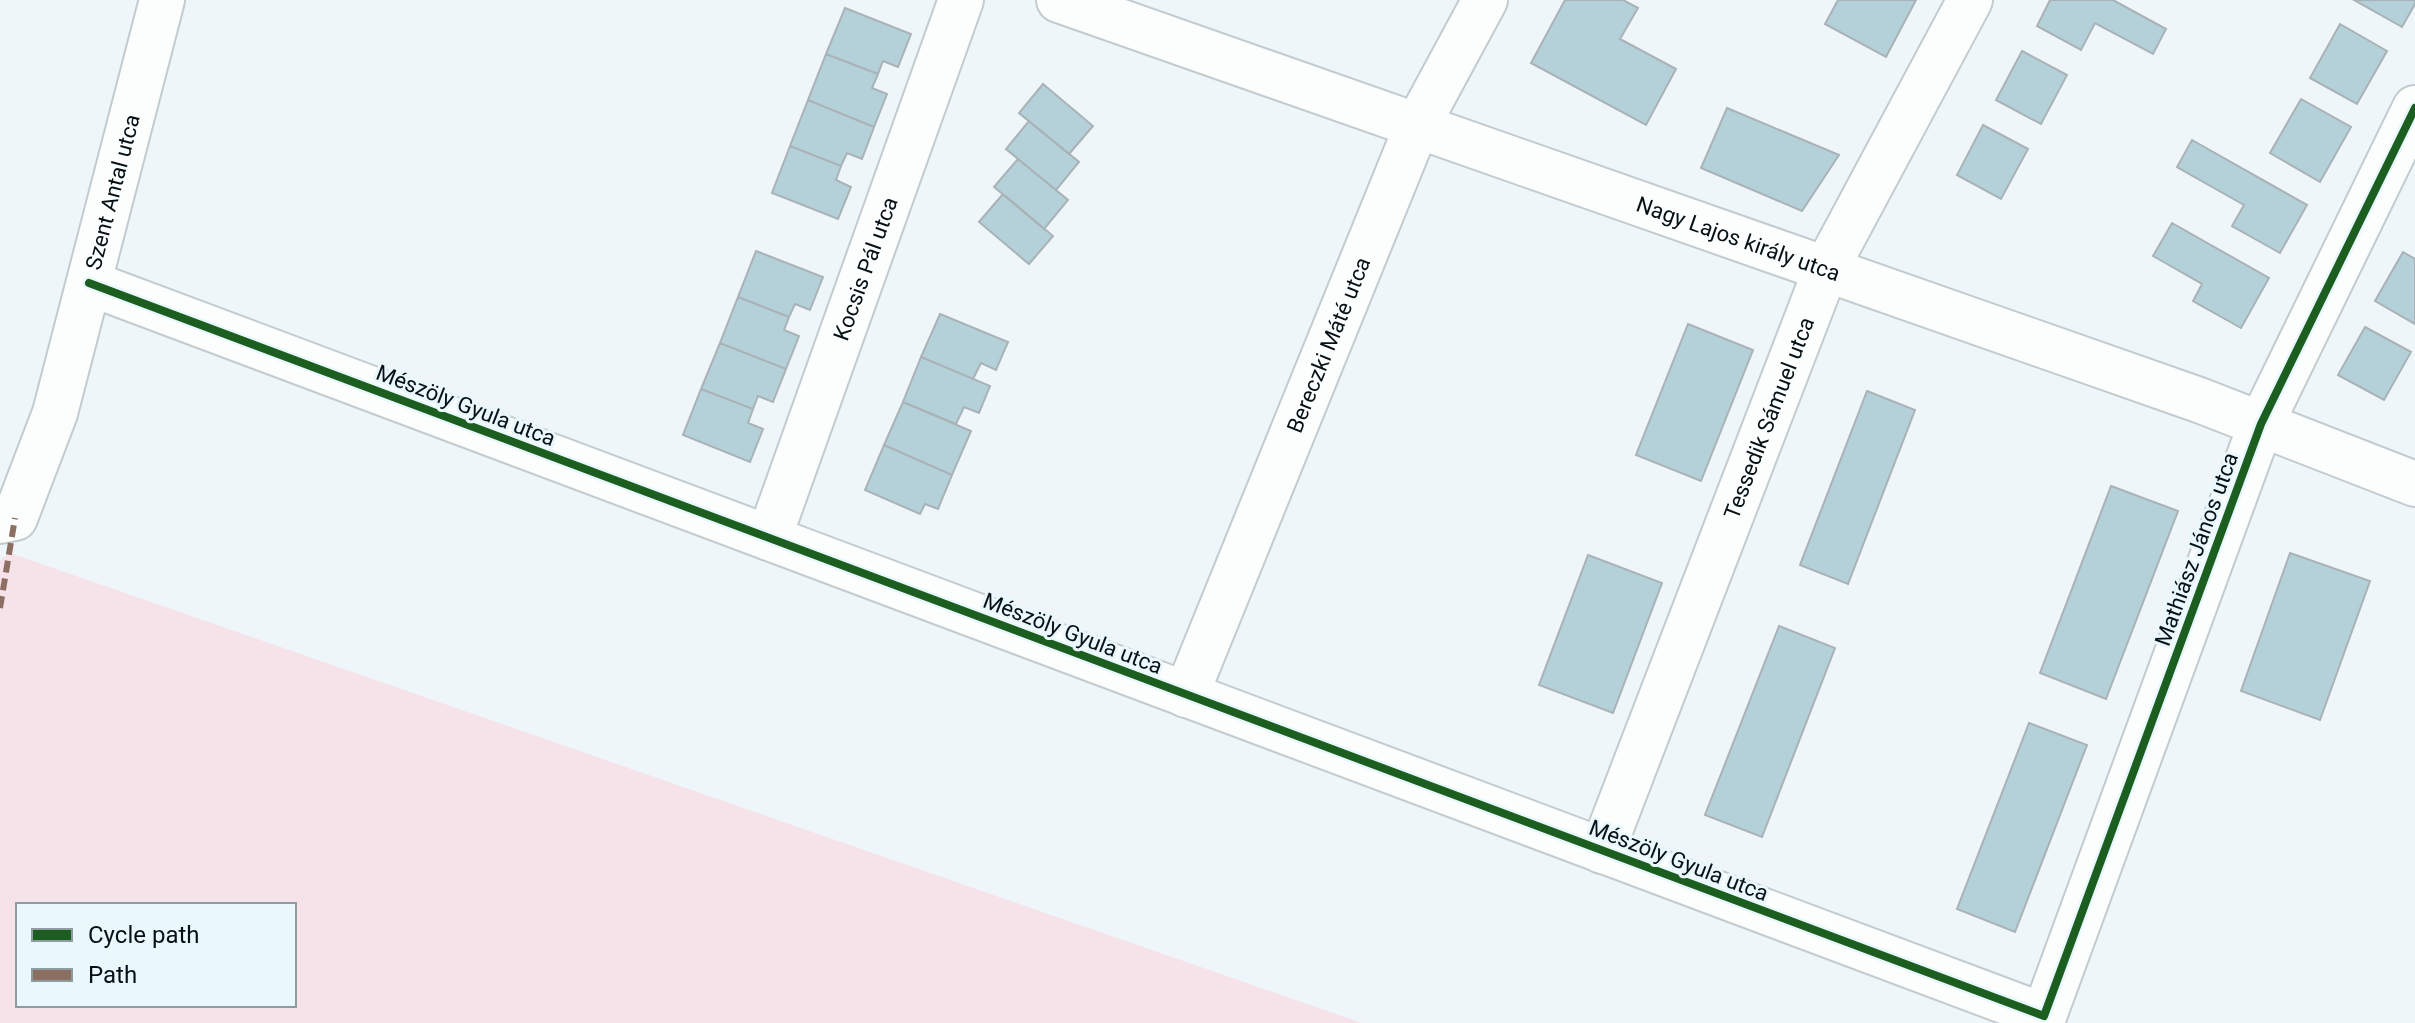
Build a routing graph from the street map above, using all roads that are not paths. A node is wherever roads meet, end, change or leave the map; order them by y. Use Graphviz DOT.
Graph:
graph roads {
  1 [pos="162,0"];
  2 [pos="961,0"];
  3 [pos="1059,0"];
  4 [pos="1485,0"];
  5 [pos="1970,0"];
  6 [pos="2415,108"];
  7 [pos="1417,126"];
  8 [pos="1826,269"];
  9 [pos="89,283"];
  10 [pos="2261,424"];
  11 [pos="2415,484"];
  12 [pos="8,519"];
  13 [pos="769,538"];
  14 [pos="1186,695"];
  15 [pos="1602,851"];
  16 [pos="2044,1016"];
  1 -- 9 [label="street, Szent Antal utca"];
  2 -- 13 [label="street, Kocsis Pál utca"];
  3 -- 7 [label="street, Nagy Lajos király utca"];
  4 -- 7 [label="street, Bereczki Máté utca"];
  5 -- 8 [label="street, Tessedik Sámuel utca"];
  6 -- 10 [label="street, Mathiász János utca"];
  7 -- 8 [label="street, Nagy Lajos király utca"];
  7 -- 14 [label="street, Bereczki Máté utca"];
  8 -- 10 [label="street, Nagy Lajos király utca"];
  8 -- 15 [label="street, Tessedik Sámuel utca"];
  9 -- 12 [label="street, Szent Antal utca"];
  9 -- 13 [label="street, Mészöly Gyula utca"];
  10 -- 11 [label="street, Nagy Lajos király utca"];
  10 -- 16 [label="street, Mathiász János utca"];
  13 -- 14 [label="street, Mészöly Gyula utca"];
  14 -- 15 [label="street, Mészöly Gyula utca"];
  15 -- 16 [label="street, Mészöly Gyula utca"];
}
